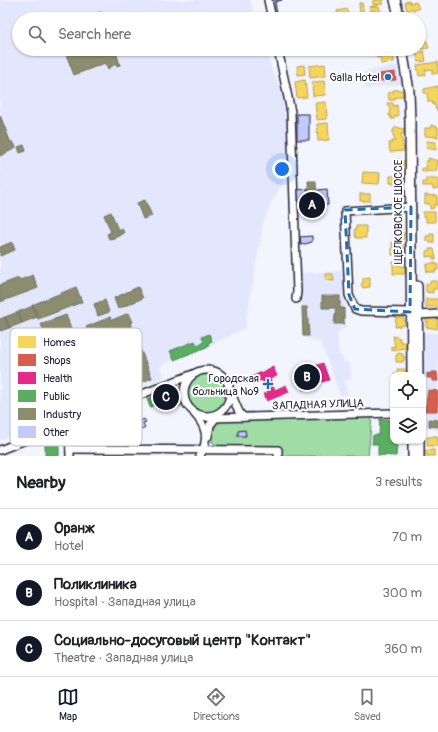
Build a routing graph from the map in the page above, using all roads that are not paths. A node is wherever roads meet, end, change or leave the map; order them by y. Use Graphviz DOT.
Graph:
graph roads {
  1 [pos="268,0"];
  2 [pos="390,0"];
  3 [pos="395,0"];
  4 [pos="271,12"];
  5 [pos="393,12"];
  6 [pos="398,12"];
  7 [pos="279,56"];
  8 [pos="403,56"];
  9 [pos="409,56"];
  10 [pos="411,207"];
  11 [pos="296,299"];
  12 [pos="414,313"];
  13 [pos="438,314"];
  14 [pos="412,372"];
  15 [pos="418,372"];
  16 [pos="196,373"];
  17 [pos="177,381"];
  18 [pos="229,388"];
  19 [pos="142,394"];
  20 [pos="184,398"];
  21 [pos="192,410"];
  22 [pos="390,413"];
  23 [pos="218,415"];
  24 [pos="243,417"];
  25 [pos="413,444"];
  26 [pos="419,444"];
  27 [pos="15,446"];
  28 [pos="1,452"];
  29 [pos="70,453"];
  30 [pos="201,453"];
  31 [pos="214,453"];
  32 [pos="278,453"];
  33 [pos="413,456"];
  34 [pos="420,456"];
  1 -- 4 [label="street"];
  2 -- 5 [label="main road"];
  3 -- 6 [label="main road"];
  7 -- 11 [label="street"];
  8 -- 10 [label="main road, ЩЁЛКОВСКОЕ ШОССЕ"];
  9 -- 12 [label="main road, ЩЁЛКОВСКОЕ ШОССЕ"];
  10 -- 12 [label="main road, ЩЁЛКОВСКОЕ ШОССЕ"];
  10 -- 12 [label="street"];
  12 -- 13 [label="street"];
  12 -- 14 [label="main road, ЩЁЛКОВСКОЕ ШОССЕ"];
  12 -- 15 [label="main road, ЩЁЛКОВСКОЕ ШОССЕ"];
  16 -- 17 [label="street"];
  16 -- 18 [label="street"];
  16 -- 20 [label="street"];
  17 -- 19 [label="street"];
  17 -- 20 [label="street"];
  18 -- 23 [label="street"];
  18 -- 24 [label="street"];
  20 -- 21 [label="street"];
  21 -- 23 [label="street, ЗАПАДНАЯ УЛИЦА"];
  21 -- 30 [label="street"];
  22 -- 24 [label="street, ЗАПАДНАЯ УЛИЦА"];
  23 -- 24 [label="street, ЗАПАДНАЯ УЛИЦА"];
  23 -- 31 [label="street"];
  25 -- 33 [label="main road"];
  26 -- 34 [label="main road"];
  27 -- 28 [label="street"];
  29 -- 30 [label="street"];
  30 -- 31 [label="street"];
  31 -- 32 [label="street"];
}
